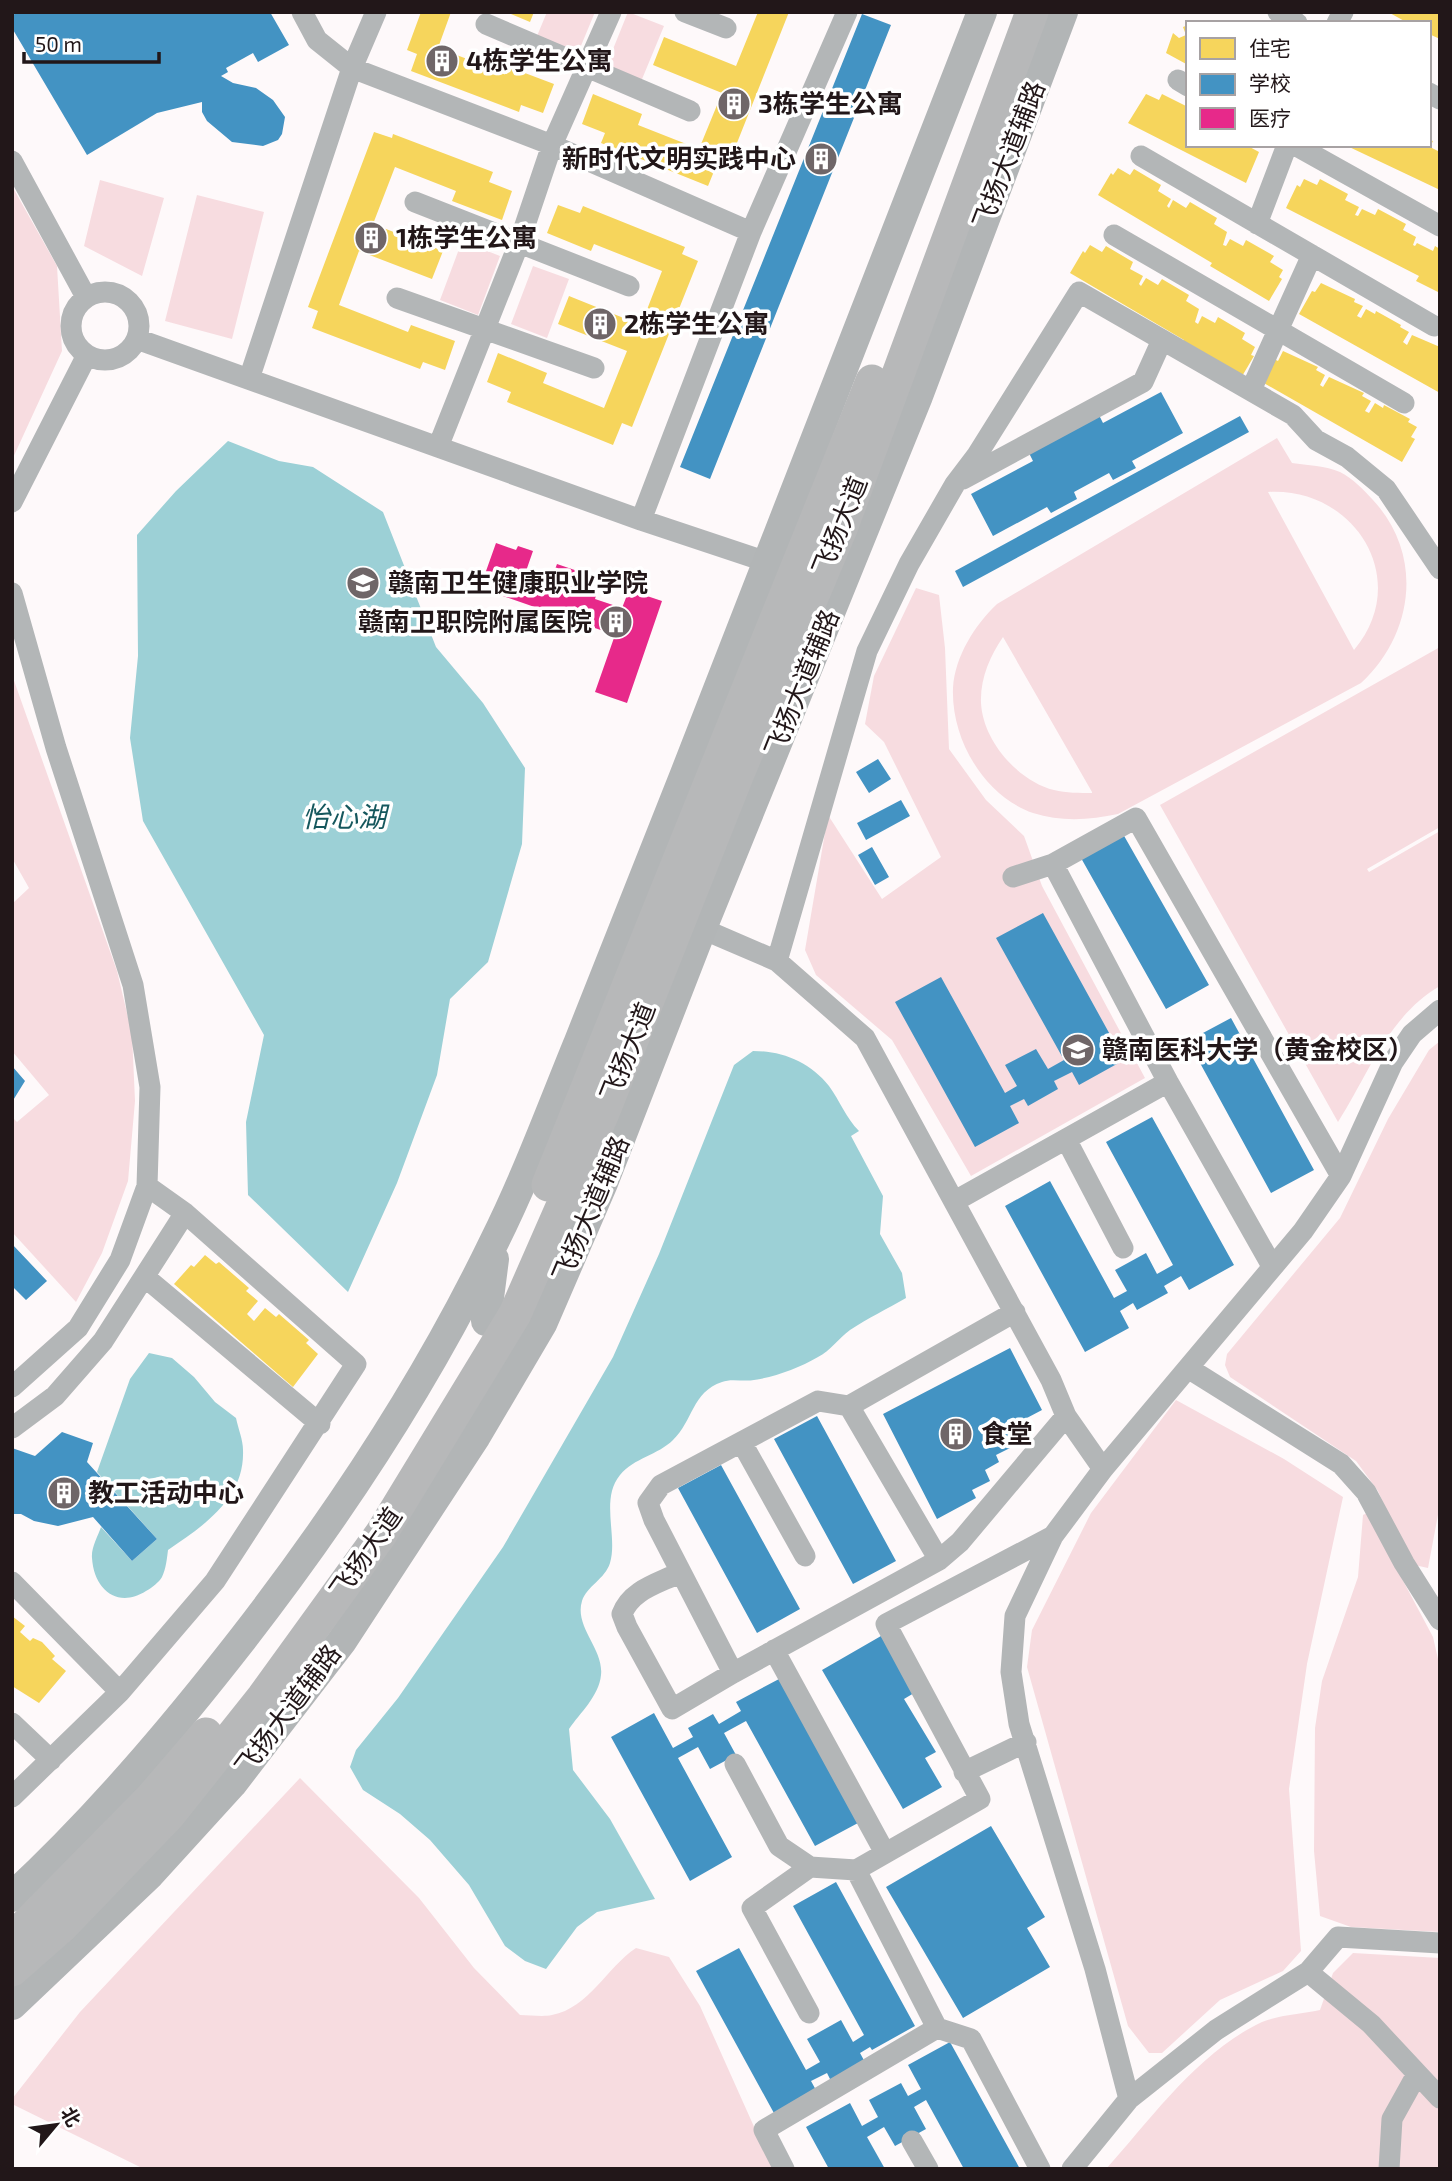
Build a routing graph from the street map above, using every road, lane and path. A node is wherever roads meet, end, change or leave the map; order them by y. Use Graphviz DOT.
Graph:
graph roads {
  1 [pos="302,12"];
  2 [pos="376,12"];
  3 [pos="611,12"];
  4 [pos="685,12"];
  5 [pos="847,12"];
  6 [pos="982,12"];
  7 [pos="1012,12"];
  8 [pos="1032,12"];
  9 [pos="1047,12"];
  10 [pos="1063,12"];
  11 [pos="1278,12"];
  12 [pos="1294,21"];
  13 [pos="486,24"];
  14 [pos="726,27"];
  15 [pos="1020,46"];
  16 [pos="352,68"];
  17 [pos="589,68"];
  18 [pos="690,111"];
  19 [pos="552,145"];
  20 [pos="1286,147"];
  21 [pos="1299,147"];
  22 [pos="1140,156"];
  23 [pos="12,161"];
  24 [pos="415,202"];
  25 [pos="1257,224"];
  26 [pos="1440,226"];
  27 [pos="751,232"];
  28 [pos="1114,235"];
  29 [pos="519,243"];
  30 [pos="1312,255"];
  31 [pos="629,286"];
  32 [pos="86,297"];
  33 [pos="397,298"];
  34 [pos="1434,326"];
  35 [pos="485,330"];
  36 [pos="1278,330"];
  37 [pos="137,339"];
  38 [pos="1162,340"];
  39 [pos="87,355"];
  40 [pos="594,368"];
  41 [pos="249,379"];
  42 [pos="869,387"];
  43 [pos="1251,390"];
  44 [pos="1404,403"];
  45 [pos="818,445"];
  46 [pos="438,447"];
  47 [pos="955,484"];
  48 [pos="12,502"];
  49 [pos="642,520"];
  50 [pos="842,526"];
  51 [pos="770,563"];
  52 [pos="1440,569"];
  53 [pos="841,586"];
  54 [pos="12,593"];
  55 [pos="740,636"];
  56 [pos="793,707"];
  57 [pos="735,717"];
  58 [pos="737,776"];
  59 [pos="1053,864"];
  60 [pos="1013,877"];
  61 [pos="680,919"];
  62 [pos="777,961"];
  63 [pos="1440,1010"];
  64 [pos="599,1054"];
  65 [pos="1168,1082"];
  66 [pos="603,1113"];
  67 [pos="547,1121"];
  68 [pos="1066,1139"];
  69 [pos="1341,1176"];
  70 [pos="603,1183"];
  71 [pos="147,1186"];
  72 [pos="955,1201"];
  73 [pos="185,1213"];
  74 [pos="496,1238"];
  75 [pos="1123,1248"];
  76 [pos="1272,1266"];
  77 [pos="146,1278"];
  78 [pos="1015,1312"];
  79 [pos="486,1321"];
  80 [pos="1188,1368"];
  81 [pos="12,1387"];
  82 [pos="849,1406"];
  83 [pos="1066,1416"];
  84 [pos="320,1424"];
  85 [pos="12,1428"];
  86 [pos="742,1443"];
  87 [pos="1104,1469"];
  88 [pos="1053,1536"];
  89 [pos="805,1556"];
  90 [pos="939,1560"];
  91 [pos="679,1573"];
  92 [pos="12,1582"];
  93 [pos="1440,1620"];
  94 [pos="342,1641"];
  95 [pos="774,1650"];
  96 [pos="733,1673"];
  97 [pos="120,1692"];
  98 [pos="263,1697"];
  99 [pos="215,1722"];
  100 [pos="12,1723"];
  101 [pos="1026,1742"];
  102 [pos="51,1760"];
  103 [pos="142,1764"];
  104 [pos="735,1764"];
  105 [pos="964,1772"];
  106 [pos="12,1797"];
  107 [pos="169,1815"];
  108 [pos="885,1853"];
  109 [pos="50,1861"];
  110 [pos="810,1867"];
  111 [pos="856,1870"];
  112 [pos="149,1874"];
  113 [pos="12,1897"];
  114 [pos="12,1934"];
  115 [pos="12,1939"];
  116 [pos="1440,1943"];
  117 [pos="53,1968"];
  118 [pos="12,1970"];
  119 [pos="1308,1972"];
  120 [pos="12,1987"];
  121 [pos="12,2005"];
  122 [pos="809,2013"];
  123 [pos="937,2028"];
  124 [pos="1417,2074"];
  125 [pos="1440,2098"];
  126 [pos="1129,2099"];
  127 [pos="912,2141"];
  128 [pos="784,2169"];
  129 [pos="928,2169"];
  130 [pos="1040,2169"];
  131 [pos="1072,2169"];
  132 [pos="1389,2169"];
  1 -- 16 [label="street"];
  2 -- 16 [label="street"];
  3 -- 17 [label="street"];
  4 -- 14 [label="street"];
  5 -- 27 [label="street"];
  6 -- 45 [label="street"];
  7 -- 42 [label="main road, 飞扬大道"];
  8 -- 15 [label="main road, 飞扬大道"];
  9 -- 15 [label="street"];
  10 -- 53 [label="street, 飞扬大道辅路"];
  11 -- 12 [label="street"];
  13 -- 17 [label="street"];
  15 -- 50 [label="main road, 飞扬大道"];
  16 -- 19 [label="street"];
  16 -- 41 [label="street"];
  17 -- 18 [label="street"];
  17 -- 19 [label="street"];
  19 -- 27 [label="street"];
  19 -- 29 [label="street"];
  20 -- 25 [label="street"];
  21 -- 26 [label="street"];
  22 -- 25 [label="street"];
  23 -- 32 [label="street"];
  24 -- 29 [label="street"];
  25 -- 30 [label="street"];
  27 -- 49 [label="street"];
  28 -- 36 [label="street"];
  29 -- 31 [label="street"];
  29 -- 35 [label="street"];
  30 -- 34 [label="street"];
  30 -- 36 [label="street"];
  32 -- 37 [label="street"];
  32 -- 39 [label="street"];
  33 -- 35 [label="street"];
  35 -- 40 [label="street"];
  35 -- 46 [label="street"];
  36 -- 43 [label="street"];
  36 -- 44 [label="street"];
  37 -- 39 [label="street"];
  37 -- 41 [label="street"];
  38 -- 43 [label="street"];
  38 -- 47 [label="street"];
  38 -- 47 [label="street"];
  39 -- 48 [label="street"];
  41 -- 46 [label="street"];
  42 -- 45 [label="street"];
  42 -- 57 [label="main road, 飞扬大道"];
  43 -- 52 [label="street"];
  45 -- 51 [label="street"];
  46 -- 49 [label="street"];
  47 -- 62 [label="street"];
  49 -- 51 [label="street"];
  50 -- 53 [label="street"];
  50 -- 58 [label="main road, 飞扬大道"];
  51 -- 55 [label="street"];
  53 -- 56 [label="street, 飞扬大道辅路"];
  54 -- 71 [label="street"];
  55 -- 57 [label="street"];
  55 -- 67 [label="street"];
  56 -- 58 [label="street"];
  56 -- 61 [label="street, 飞扬大道辅路"];
  57 -- 61 [label="main road, 飞扬大道"];
  58 -- 61 [label="main road, 飞扬大道"];
  59 -- 60 [label="street"];
  59 -- 65 [label="street"];
  59 -- 69 [label="street"];
  61 -- 62 [label="street"];
  61 -- 64 [label="main road, 飞扬大道"];
  61 -- 66 [label="main road, 飞扬大道"];
  61 -- 70 [label="street, 飞扬大道辅路"];
  62 -- 72 [label="street"];
  63 -- 69 [label="street"];
  64 -- 67 [label="street"];
  64 -- 79 [label="main road, 飞扬大道"];
  65 -- 68 [label="street"];
  65 -- 76 [label="street"];
  66 -- 70 [label="street"];
  66 -- 98 [label="main road, 飞扬大道"];
  67 -- 74 [label="street"];
  68 -- 72 [label="street"];
  68 -- 75 [label="street"];
  69 -- 76 [label="street"];
  70 -- 94 [label="street, 飞扬大道辅路"];
  71 -- 73 [label="street"];
  71 -- 81 [label="street"];
  72 -- 78 [label="street"];
  73 -- 77 [label="street"];
  73 -- 84 [label="street"];
  74 -- 79 [label="street"];
  74 -- 103 [label="street"];
  76 -- 80 [label="street"];
  77 -- 84 [label="street"];
  77 -- 85 [label="street"];
  78 -- 82 [label="street"];
  78 -- 83 [label="street"];
  79 -- 99 [label="main road, 飞扬大道"];
  80 -- 87 [label="street"];
  80 -- 93 [label="street"];
  82 -- 86 [label="street"];
  82 -- 90 [label="street"];
  83 -- 87 [label="street"];
  83 -- 90 [label="street"];
  84 -- 97 [label="street"];
  86 -- 89 [label="street"];
  86 -- 91 [label="street"];
  87 -- 88 [label="street"];
  88 -- 101 [label="street"];
  88 -- 105 [label="street"];
  90 -- 95 [label="street"];
  91 -- 96 [label="street"];
  91 -- 96 [label="street"];
  92 -- 97 [label="street"];
  94 -- 98 [label="street"];
  94 -- 112 [label="street, 飞扬大道辅路"];
  95 -- 96 [label="street"];
  95 -- 108 [label="street"];
  97 -- 102 [label="street"];
  98 -- 107 [label="main road, 飞扬大道"];
  99 -- 103 [label="street"];
  99 -- 115 [label="main road, 飞扬大道"];
  100 -- 102 [label="street"];
  101 -- 105 [label="street"];
  101 -- 126 [label="street"];
  102 -- 106 [label="street"];
  103 -- 109 [label="street"];
  104 -- 110 [label="street"];
  105 -- 108 [label="street"];
  107 -- 112 [label="street"];
  107 -- 118 [label="main road, 飞扬大道"];
  108 -- 111 [label="street"];
  109 -- 113 [label="street"];
  109 -- 114 [label="street"];
  110 -- 111 [label="street"];
  110 -- 122 [label="street"];
  111 -- 123 [label="street"];
  112 -- 117 [label="street, 飞扬大道辅路"];
  116 -- 119 [label="street"];
  117 -- 120 [label="street"];
  117 -- 121 [label="street, 飞扬大道辅路"];
  119 -- 124 [label="street"];
  119 -- 126 [label="street"];
  123 -- 128 [label="street"];
  123 -- 130 [label="street"];
  124 -- 125 [label="street"];
  124 -- 132 [label="street"];
  126 -- 131 [label="street"];
  127 -- 129 [label="street"];
}
